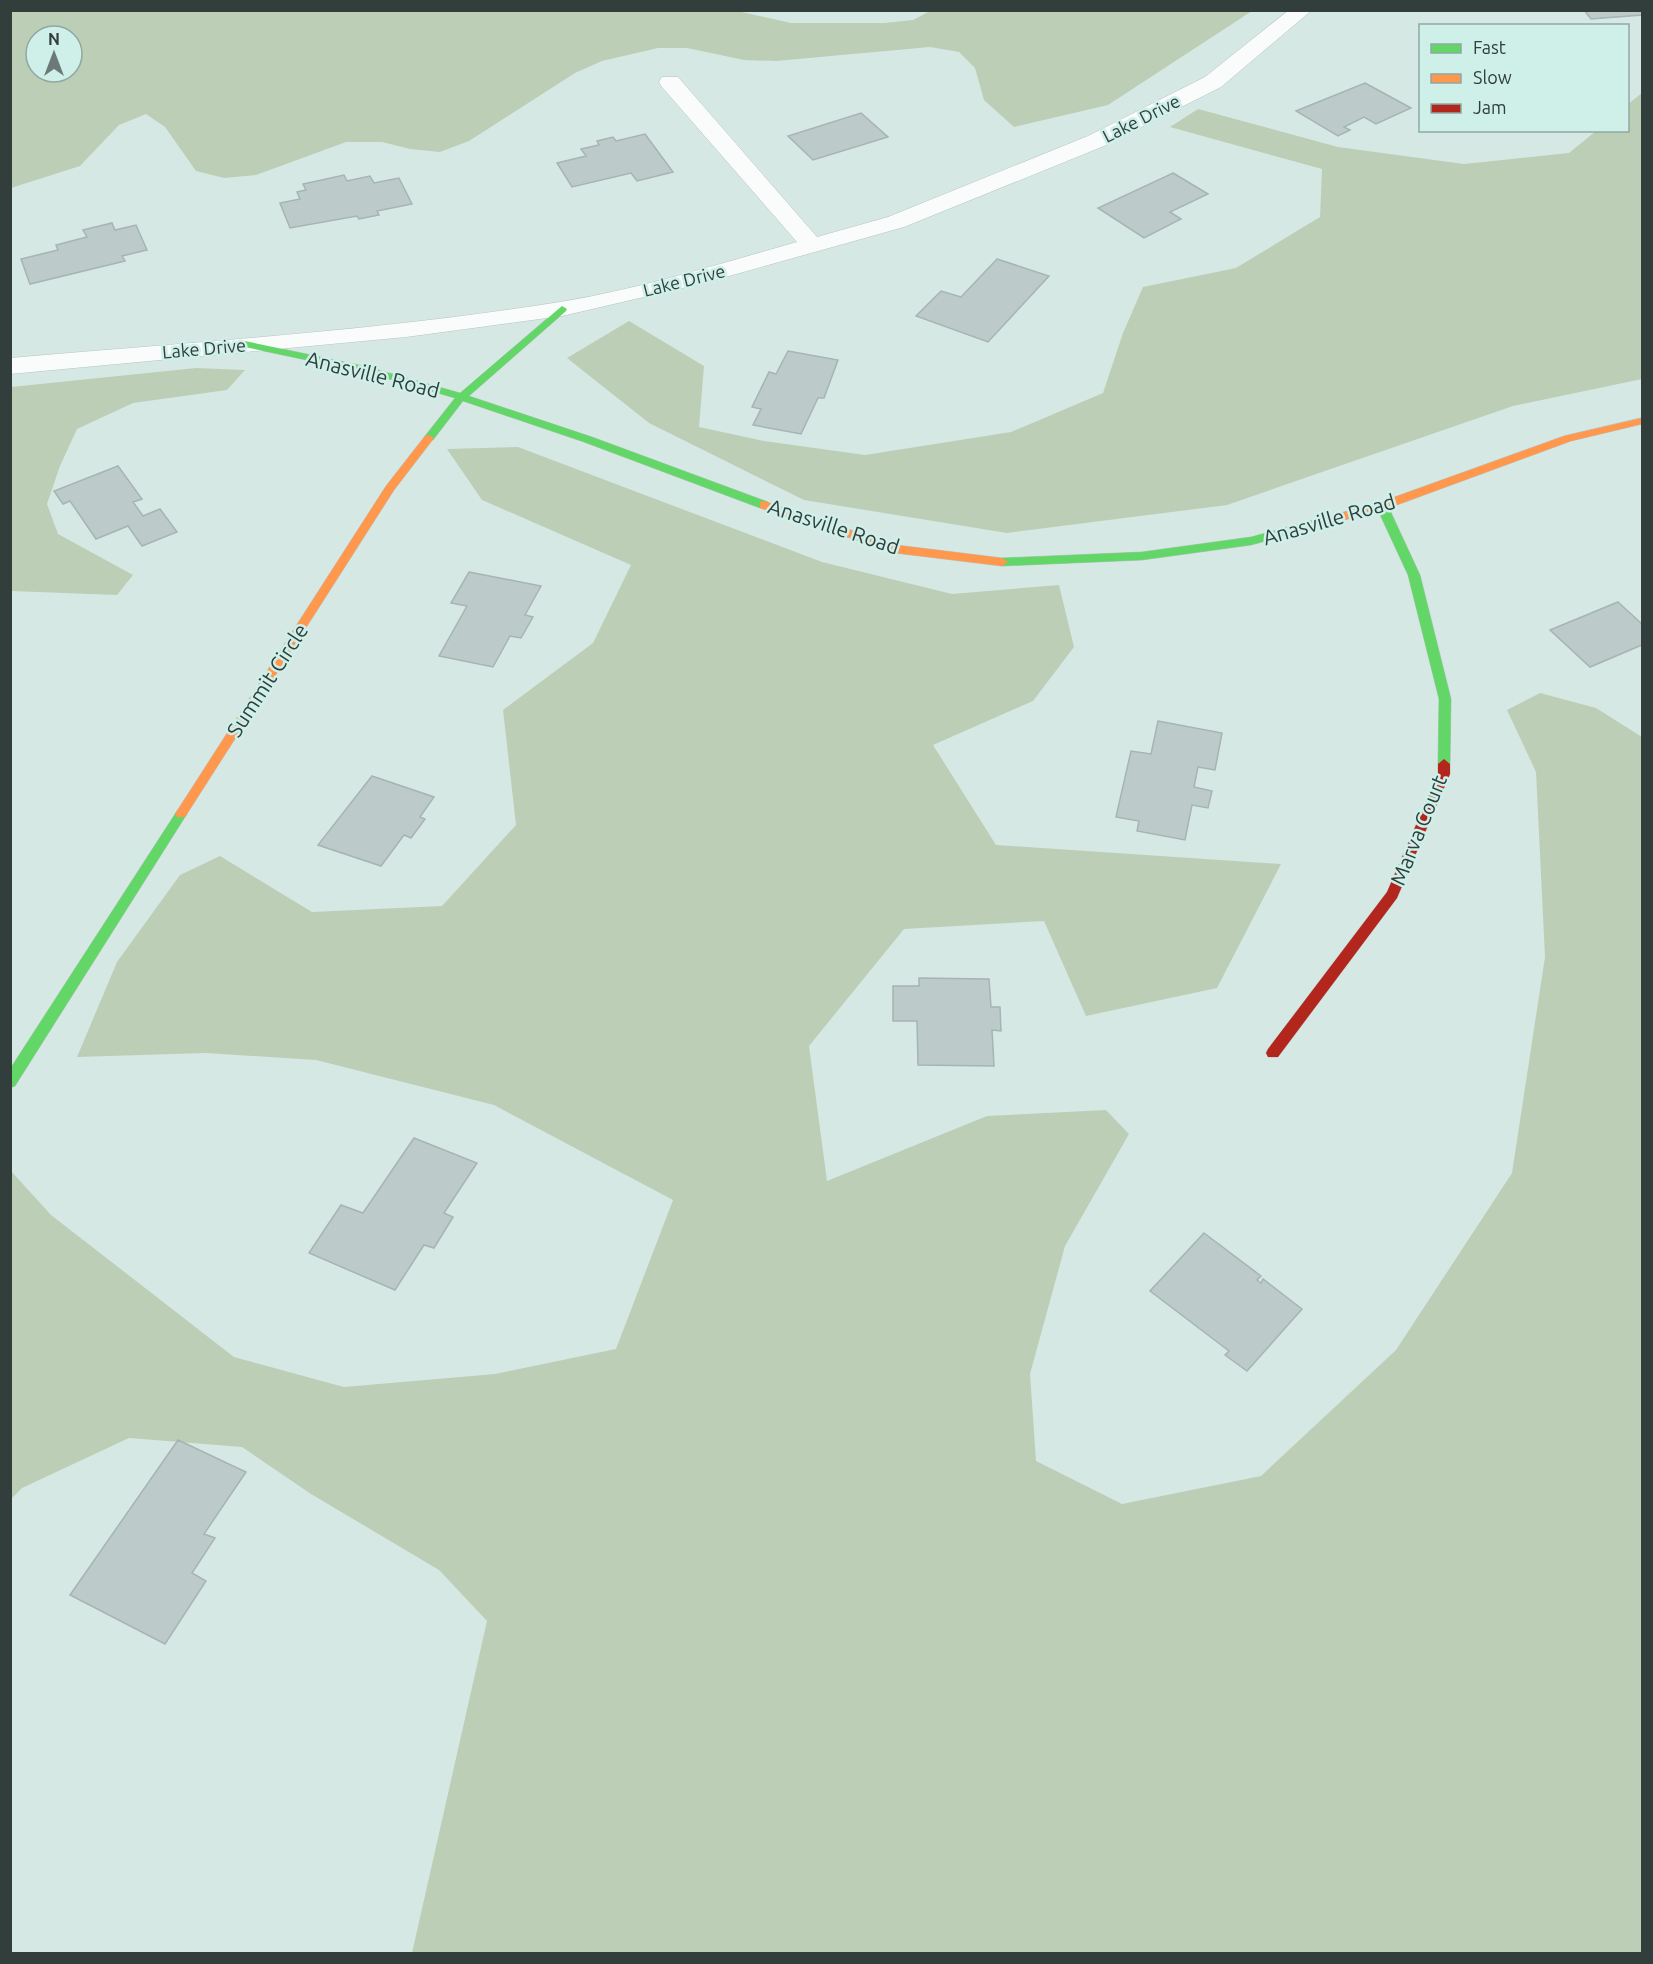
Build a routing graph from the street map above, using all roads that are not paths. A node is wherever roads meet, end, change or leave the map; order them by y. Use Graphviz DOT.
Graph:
graph roads {
  1 [pos="1302,10"];
  2 [pos="670,82"];
  3 [pos="812,245"];
  4 [pos="562,309"];
  5 [pos="245,344"];
  6 [pos="10,366"];
  7 [pos="461,397"];
  8 [pos="1642,421"];
  9 [pos="1382,506"];
  10 [pos="1273,1053"];
  11 [pos="10,1082"];
  1 -- 3 [label="street, Lake Drive"];
  2 -- 3 [label="street"];
  3 -- 4 [label="street, Lake Drive"];
  4 -- 5 [label="street, Lake Drive"];
  4 -- 7 [label="street, Summit Circle"];
  5 -- 6 [label="street, Lake Drive"];
  5 -- 7 [label="street, Anasville Road"];
  7 -- 9 [label="street, Anasville Road"];
  7 -- 11 [label="street, Summit Circle"];
  8 -- 9 [label="street, Anasville Road"];
  9 -- 10 [label="street, Marva Court"];
}
